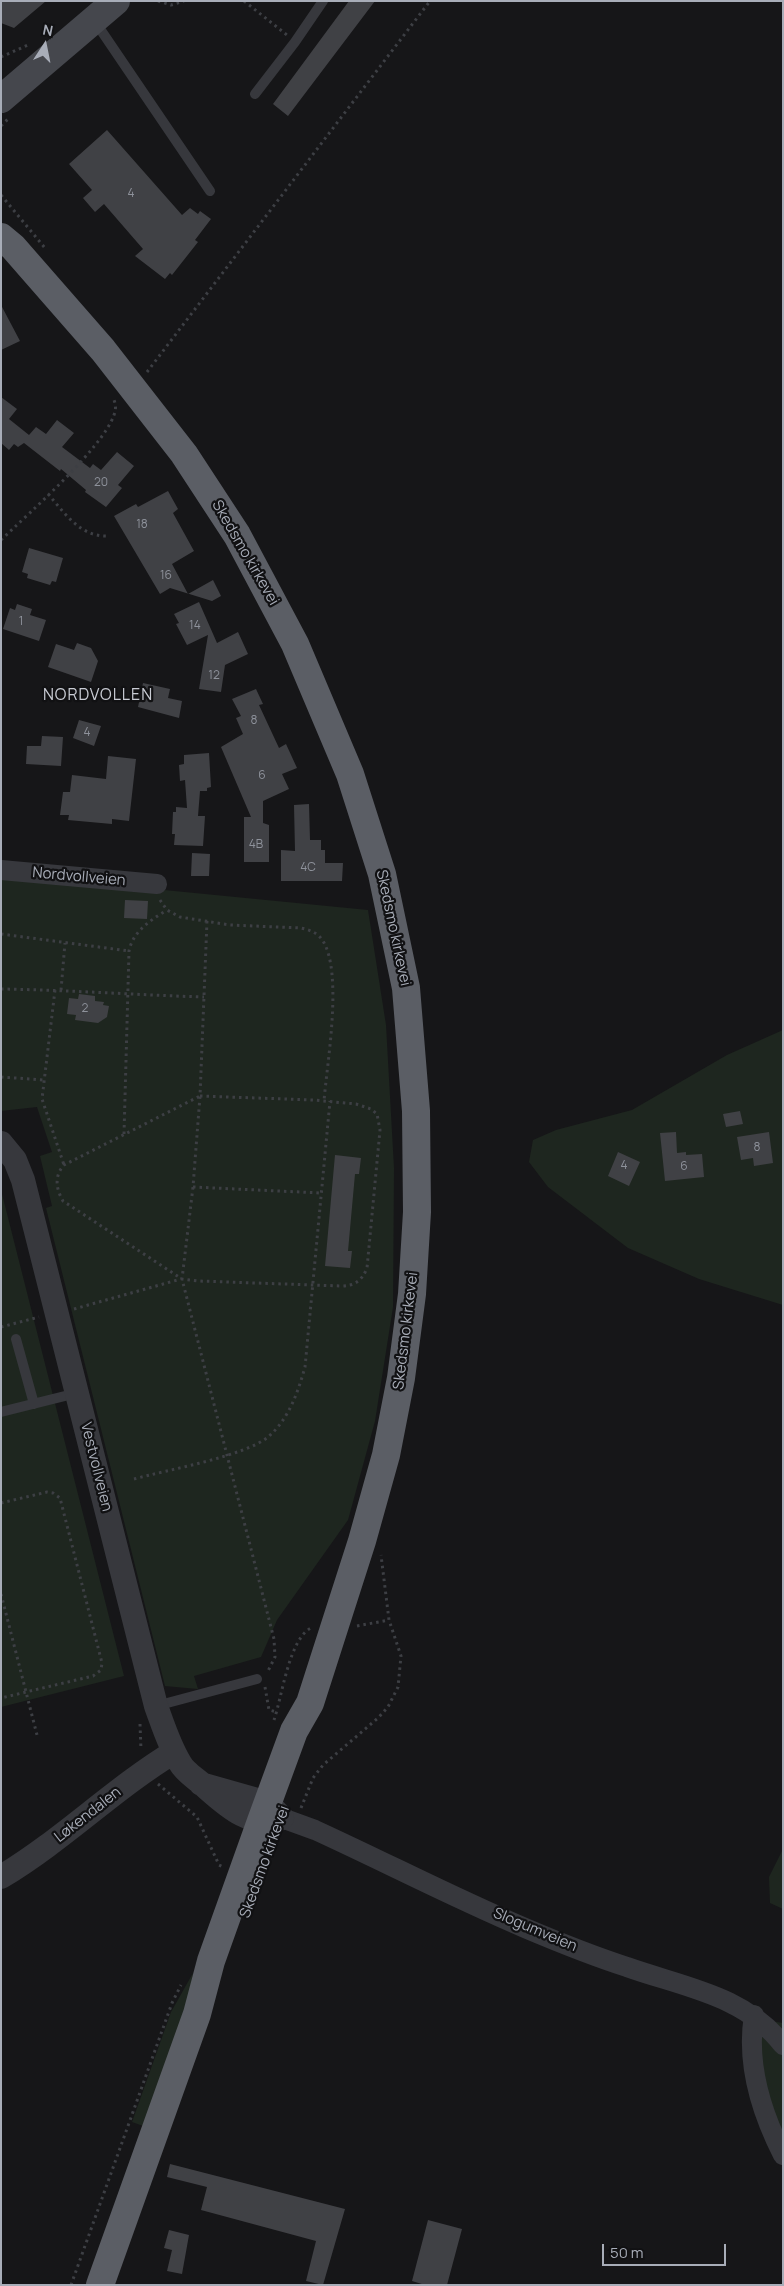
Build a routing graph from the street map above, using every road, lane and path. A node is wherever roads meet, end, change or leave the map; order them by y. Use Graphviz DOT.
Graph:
graph roads {
  1 [pos="116,1"];
  2 [pos="158,1"];
  3 [pos="184,1"];
  4 [pos="244,1"];
  5 [pos="322,1"];
  6 [pos="430,1"];
  7 [pos="94,20"];
  8 [pos="295,42"];
  9 [pos="255,94"];
  10 [pos="1,99"];
  11 [pos="210,191"];
  12 [pos="5,237"];
  13 [pos="147,372"];
  14 [pos="112,420"];
  15 [pos="48,494"];
  16 [pos="106,536"];
  17 [pos="1,540"];
  18 [pos="1,870"];
  19 [pos="156,884"];
  20 [pos="167,910"];
  21 [pos="207,921"];
  22 [pos="1,934"];
  23 [pos="65,943"];
  24 [pos="129,951"];
  25 [pos="1,989"];
  26 [pos="55,990"];
  27 [pos="60,990"];
  28 [pos="128,995"];
  29 [pos="204,997"];
  30 [pos="1,1077"];
  31 [pos="44,1080"];
  32 [pos="200,1096"];
  33 [pos="324,1101"];
  34 [pos="330,1101"];
  35 [pos="124,1134"];
  36 [pos="1,1143"];
  37 [pos="64,1165"];
  38 [pos="192,1187"];
  39 [pos="321,1193"];
  40 [pos="182,1279"];
  41 [pos="313,1285"];
  42 [pos="65,1311"];
  43 [pos="38,1318"];
  44 [pos="1,1327"];
  45 [pos="16,1339"];
  46 [pos="78,1393"];
  47 [pos="34,1404"];
  48 [pos="1,1412"];
  49 [pos="228,1454"];
  50 [pos="134,1478"];
  51 [pos="1,1503"];
  52 [pos="1,1594"];
  53 [pos="389,1620"];
  54 [pos="349,1626"];
  55 [pos="317,1627"];
  56 [pos="259,1678"];
  57 [pos="26,1693"];
  58 [pos="1,1698"];
  59 [pos="156,1706"];
  60 [pos="277,1712"];
  61 [pos="271,1728"];
  62 [pos="37,1735"];
  63 [pos="174,1752"];
  64 [pos="323,1765"];
  65 [pos="153,1778"];
  66 [pos="278,1813"];
  67 [pos="226,1859"];
  68 [pos="224,1868"];
  69 [pos="223,1874"];
  70 [pos="1,1876"];
  71 [pos="182,1983"];
  72 [pos="754,2016"];
  73 [pos="783,2046"];
  74 [pos="783,2155"];
  75 [pos="72,2285"];
  76 [pos="100,2285"];
  1 -- 7 [label="main road"];
  2 -- 3 [label="path"];
  4 -- 8 [label="path"];
  5 -- 8 [label="lane"];
  6 -- 13 [label="path"];
  7 -- 10 [label="main road"];
  7 -- 11 [label="lane"];
  8 -- 9 [label="lane"];
  12 -- 66 [label="highway, Skedsmo kirkevei"];
  14 -- 15 [label="path"];
  15 -- 16 [label="path"];
  15 -- 17 [label="path"];
  18 -- 19 [label="street, Nordvollveien"];
  19 -- 20 [label="path"];
  20 -- 21 [label="path"];
  20 -- 24 [label="path"];
  21 -- 29 [label="path"];
  21 -- 33 [label="path"];
  22 -- 23 [label="path"];
  23 -- 24 [label="path"];
  23 -- 27 [label="path"];
  24 -- 28 [label="path"];
  25 -- 26 [label="path"];
  26 -- 27 [label="path"];
  26 -- 31 [label="path"];
  27 -- 28 [label="path"];
  28 -- 29 [label="path"];
  28 -- 35 [label="path"];
  29 -- 32 [label="path"];
  30 -- 31 [label="path"];
  31 -- 37 [label="path"];
  32 -- 33 [label="path"];
  32 -- 35 [label="path"];
  32 -- 38 [label="path"];
  33 -- 34 [label="path"];
  34 -- 39 [label="path"];
  34 -- 41 [label="path"];
  35 -- 37 [label="path"];
  36 -- 46 [label="street, Vestvollveien"];
  37 -- 40 [label="path"];
  38 -- 39 [label="path"];
  38 -- 40 [label="path"];
  39 -- 41 [label="path"];
  40 -- 41 [label="path"];
  40 -- 42 [label="path"];
  40 -- 49 [label="path"];
  41 -- 49 [label="path"];
  43 -- 44 [label="path"];
  45 -- 47 [label="lane"];
  46 -- 47 [label="lane"];
  46 -- 59 [label="street, Vestvollveien"];
  47 -- 48 [label="lane"];
  49 -- 50 [label="path"];
  49 -- 56 [label="path"];
  51 -- 57 [label="path"];
  52 -- 57 [label="path"];
  53 -- 54 [label="path"];
  55 -- 60 [label="path"];
  56 -- 59 [label="lane"];
  56 -- 60 [label="path"];
  57 -- 58 [label="path"];
  57 -- 62 [label="path"];
  59 -- 63 [label="street, Vestvollveien"];
  60 -- 61 [label="path"];
  63 -- 66 [label="street, Vestvollveien"];
  63 -- 70 [label="street, Løkendalen"];
  64 -- 66 [label="path"];
  65 -- 68 [label="path"];
  66 -- 72 [label="street, Slogumveien"];
  66 -- 76 [label="highway, Skedsmo kirkevei"];
  67 -- 68 [label="path"];
  68 -- 69 [label="path"];
  71 -- 75 [label="path"];
  72 -- 73 [label="street, Slogumveien"];
  72 -- 74 [label="street"];
}
